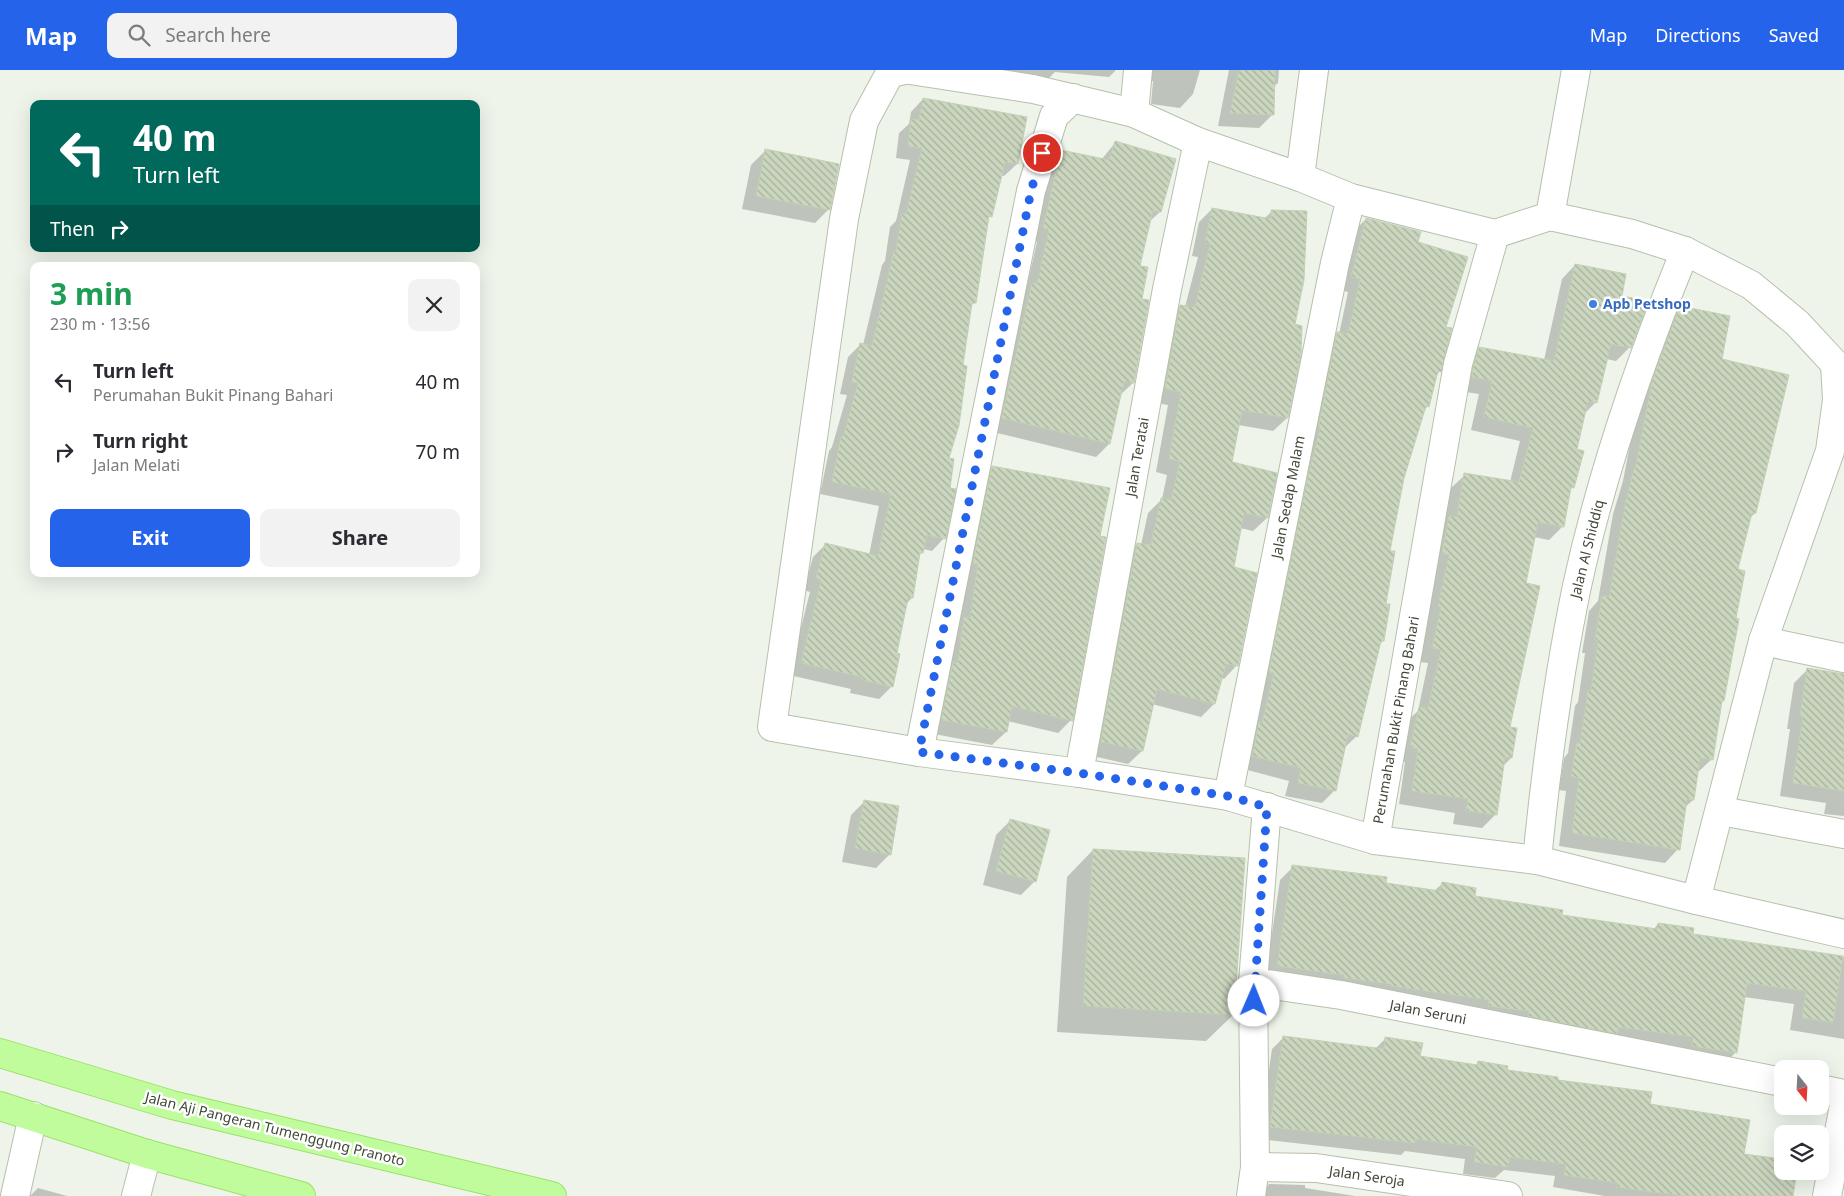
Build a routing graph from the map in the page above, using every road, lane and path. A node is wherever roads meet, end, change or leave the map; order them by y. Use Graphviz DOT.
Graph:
graph roads {
  1 [pos="904,70"];
  2 [pos="910,70"];
  3 [pos="1138,70"];
  4 [pos="1314,70"];
  5 [pos="1576,70"];
  6 [pos="993,76"];
  7 [pos="1073,98"];
  8 [pos="1134,113"];
  9 [pos="1198,142"];
  10 [pos="1300,177"];
  11 [pos="1352,198"];
  12 [pos="1550,216"];
  13 [pos="1495,234"];
  14 [pos="1685,251"];
  15 [pos="1841,401"];
  16 [pos="1837,453"];
  17 [pos="1764,641"];
  18 [pos="1844,658"];
  19 [pos="919,752"];
  20 [pos="1079,773"];
  21 [pos="1228,796"];
  22 [pos="1267,807"];
  23 [pos="1721,811"];
  24 [pos="1844,834"];
  25 [pos="1376,840"];
  26 [pos="1537,860"];
  27 [pos="1696,900"];
  28 [pos="1844,934"];
  29 [pos="1253,982"];
  30 [pos="0,1053"];
  31 [pos="1774,1080"];
  32 [pos="1829,1091"];
  33 [pos="1844,1094"];
  34 [pos="1844,1105"];
  35 [pos="0,1106"];
  36 [pos="33,1116"];
  37 [pos="147,1154"];
  38 [pos="1255,1166"];
  39 [pos="15,1196"];
  40 [pos="136,1196"];
  41 [pos="302,1196"];
  42 [pos="552,1196"];
  43 [pos="1251,1196"];
  44 [pos="1508,1196"];
  45 [pos="1826,1196"];
  1 -- 19 [label="street, Perumahan Bukit Pinang Bahari"];
  2 -- 6 [label="street"];
  3 -- 8 [label="street"];
  4 -- 10 [label="street"];
  5 -- 12 [label="street"];
  6 -- 7 [label="street"];
  7 -- 8 [label="street"];
  7 -- 19 [label="street"];
  8 -- 9 [label="street"];
  9 -- 10 [label="street"];
  9 -- 20 [label="street, Jalan Teratai"];
  10 -- 11 [label="street"];
  11 -- 13 [label="street"];
  11 -- 21 [label="street, Jalan Sedap Malam"];
  12 -- 13 [label="street"];
  12 -- 14 [label="street"];
  13 -- 25 [label="street, Perumahan Bukit Pinang Bahari"];
  14 -- 15 [label="street"];
  14 -- 26 [label="street, Jalan Al Shiddiq"];
  15 -- 16 [label="street"];
  16 -- 17 [label="street"];
  17 -- 18 [label="street"];
  17 -- 23 [label="street"];
  19 -- 20 [label="street, Perumahan Bukit Pinang Bahari"];
  20 -- 21 [label="street, Perumahan Bukit Pinang Bahari"];
  21 -- 22 [label="street, Perumahan Bukit Pinang Bahari"];
  22 -- 25 [label="street, Perumahan Bukit Pinang Bahari"];
  22 -- 29 [label="street"];
  23 -- 24 [label="street"];
  23 -- 27 [label="street"];
  25 -- 26 [label="street"];
  26 -- 27 [label="street"];
  27 -- 28 [label="street"];
  29 -- 31 [label="street, Jalan Seruni"];
  29 -- 38 [label="street"];
  30 -- 42 [label="main road, Jalan Aji Pangeran Tumenggung Pranoto"];
  32 -- 33 [label="street"];
  34 -- 45 [label="street"];
  35 -- 36 [label="main road"];
  36 -- 37 [label="main road"];
  36 -- 39 [label="street"];
  37 -- 40 [label="street"];
  37 -- 41 [label="main road"];
  38 -- 43 [label="street"];
  38 -- 44 [label="street, Jalan Seroja"];
}
